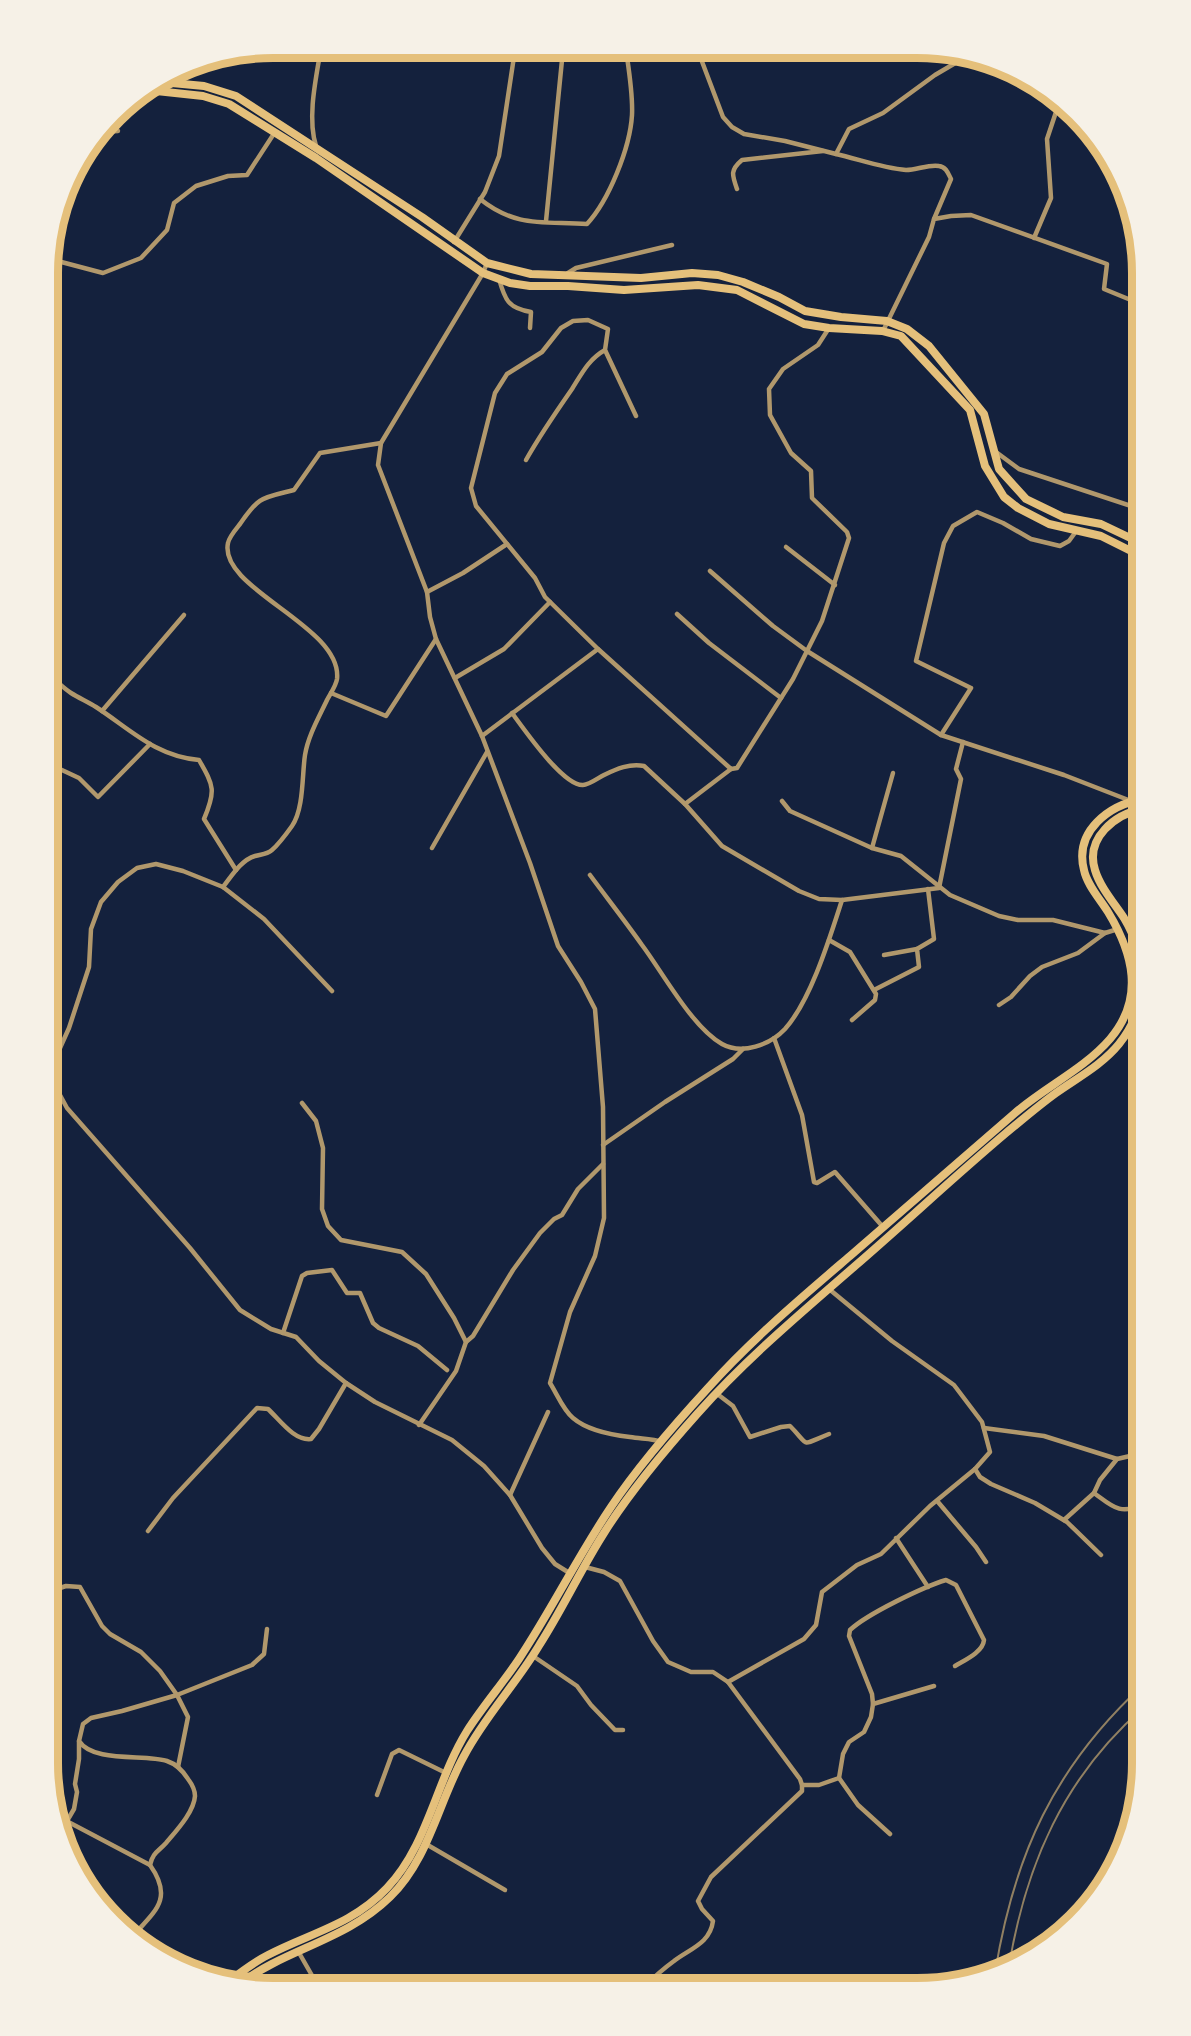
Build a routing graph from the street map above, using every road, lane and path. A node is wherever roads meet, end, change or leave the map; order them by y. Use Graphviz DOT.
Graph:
graph roads {
  1 [pos="319,58"];
  2 [pos="514,58"];
  3 [pos="562,58"];
  4 [pos="627,58"];
  5 [pos="701,58"];
  6 [pos="957,62"];
  7 [pos="175,83"];
  8 [pos="159,91"];
  9 [pos="1057,110"];
  10 [pos="113,131"];
  11 [pos="118,131"];
  12 [pos="275,132"];
  13 [pos="316,148"];
  14 [pos="826,151"];
  15 [pos="836,154"];
  16 [pos="737,189"];
  17 [pos="480,199"];
  18 [pos="934,219"];
  19 [pos="546,221"];
  20 [pos="1034,238"];
  21 [pos="454,242"];
  22 [pos="672,245"];
  23 [pos="59,261"];
  24 [pos="487,263"];
  25 [pos="483,273"];
  26 [pos="566,275"];
  27 [pos="499,279"];
  28 [pos="1132,300"];
  29 [pos="887,321"];
  30 [pos="530,328"];
  31 [pos="829,328"];
  32 [pos="882,331"];
  33 [pos="605,350"];
  34 [pos="636,416"];
  35 [pos="381,443"];
  36 [pos="994,451"];
  37 [pos="526,460"];
  38 [pos="1132,506"];
  39 [pos="1077,530"];
  40 [pos="1132,539"];
  41 [pos="507,544"];
  42 [pos="786,547"];
  43 [pos="1132,552"];
  44 [pos="710,572"];
  45 [pos="835,585"];
  46 [pos="427,592"];
  47 [pos="550,602"];
  48 [pos="676,614"];
  49 [pos="184,615"];
  50 [pos="436,639"];
  51 [pos="598,649"];
  52 [pos="807,651"];
  53 [pos="454,678"];
  54 [pos="58,682"];
  55 [pos="331,693"];
  56 [pos="781,698"];
  57 [pos="102,711"];
  58 [pos="512,713"];
  59 [pos="941,735"];
  60 [pos="482,736"];
  61 [pos="963,742"];
  62 [pos="150,744"];
  63 [pos="487,752"];
  64 [pos="58,769"];
  65 [pos="731,769"];
  66 [pos="893,773"];
  67 [pos="782,801"];
  68 [pos="1131,801"];
  69 [pos="685,804"];
  70 [pos="1132,811"];
  71 [pos="432,848"];
  72 [pos="872,848"];
  73 [pos="236,870"];
  74 [pos="590,875"];
  75 [pos="223,888"];
  76 [pos="939,888"];
  77 [pos="928,889"];
  78 [pos="842,900"];
  79 [pos="1118,929"];
  80 [pos="1105,933"];
  81 [pos="1132,936"];
  82 [pos="829,940"];
  83 [pos="917,949"];
  84 [pos="884,955"];
  85 [pos="874,990"];
  86 [pos="333,991"];
  87 [pos="999,1005"];
  88 [pos="852,1020"];
  89 [pos="1132,1025"];
  90 [pos="774,1038"];
  91 [pos="743,1049"];
  92 [pos="58,1052"];
  93 [pos="58,1091"];
  94 [pos="302,1103"];
  95 [pos="603,1145"];
  96 [pos="603,1164"];
  97 [pos="883,1227"];
  98 [pos="829,1289"];
  99 [pos="283,1333"];
  100 [pos="466,1342"];
  101 [pos="447,1370"];
  102 [pos="346,1383"];
  103 [pos="716,1393"];
  104 [pos="548,1412"];
  105 [pos="419,1425"];
  106 [pos="984,1428"];
  107 [pos="828,1434"];
  108 [pos="662,1442"];
  109 [pos="1132,1456"];
  110 [pos="1117,1459"];
  111 [pos="975,1469"];
  112 [pos="1094,1493"];
  113 [pos="510,1495"];
  114 [pos="938,1502"];
  115 [pos="1132,1509"];
  116 [pos="1064,1520"];
  117 [pos="148,1532"];
  118 [pos="896,1538"];
  119 [pos="1101,1554"];
  120 [pos="986,1562"];
  121 [pos="585,1567"];
  122 [pos="570,1574"];
  123 [pos="579,1578"];
  124 [pos="928,1587"];
  125 [pos="58,1589"];
  126 [pos="267,1629"];
  127 [pos="533,1656"];
  128 [pos="955,1666"];
  129 [pos="728,1682"];
  130 [pos="934,1686"];
  131 [pos="177,1695"];
  132 [pos="873,1704"];
  133 [pos="623,1730"];
  134 [pos="79,1741"];
  135 [pos="178,1767"];
  136 [pos="446,1773"];
  137 [pos="839,1778"];
  138 [pos="802,1785"];
  139 [pos="377,1795"];
  140 [pos="67,1821"];
  141 [pos="890,1834"];
  142 [pos="426,1844"];
  143 [pos="150,1865"];
  144 [pos="505,1890"];
  145 [pos="139,1929"];
  146 [pos="298,1951"];
  147 [pos="239,1975"];
  148 [pos="251,1976"];
  149 [pos="313,1978"];
  150 [pos="654,1978"];
  1 -- 13 [label="street"];
  2 -- 17 [label="street"];
  3 -- 19 [label="street"];
  4 -- 19 [label="street"];
  5 -- 14 [label="street"];
  6 -- 15 [label="street"];
  7 -- 13 [label="highway"];
  8 -- 12 [label="highway"];
  9 -- 20 [label="street"];
  10 -- 11 [label="street"];
  12 -- 23 [label="street"];
  12 -- 25 [label="highway"];
  13 -- 21 [label="highway"];
  14 -- 15 [label="street"];
  14 -- 16 [label="street"];
  15 -- 18 [label="street"];
  17 -- 19 [label="street"];
  17 -- 21 [label="street"];
  18 -- 20 [label="street"];
  18 -- 29 [label="street"];
  20 -- 28 [label="street"];
  21 -- 24 [label="highway"];
  22 -- 26 [label="street"];
  24 -- 25 [label="street"];
  24 -- 26 [label="highway"];
  25 -- 27 [label="highway"];
  25 -- 35 [label="street"];
  26 -- 29 [label="highway"];
  27 -- 30 [label="street"];
  27 -- 31 [label="highway"];
  29 -- 32 [label="street"];
  29 -- 36 [label="highway"];
  31 -- 32 [label="highway"];
  31 -- 45 [label="street"];
  32 -- 39 [label="highway"];
  33 -- 34 [label="street"];
  33 -- 37 [label="street"];
  33 -- 41 [label="street"];
  35 -- 46 [label="street"];
  35 -- 55 [label="street"];
  36 -- 38 [label="street"];
  36 -- 40 [label="highway"];
  39 -- 43 [label="highway"];
  39 -- 59 [label="street"];
  41 -- 46 [label="street"];
  41 -- 47 [label="street"];
  42 -- 45 [label="street"];
  44 -- 52 [label="street"];
  45 -- 52 [label="street"];
  46 -- 50 [label="street"];
  47 -- 51 [label="street"];
  47 -- 53 [label="street"];
  48 -- 56 [label="street"];
  49 -- 57 [label="street"];
  50 -- 53 [label="street"];
  50 -- 55 [label="street"];
  51 -- 58 [label="street"];
  51 -- 65 [label="street"];
  52 -- 56 [label="street"];
  52 -- 59 [label="street"];
  53 -- 60 [label="street"];
  54 -- 57 [label="street"];
  55 -- 73 [label="street"];
  56 -- 65 [label="street"];
  57 -- 62 [label="street"];
  58 -- 60 [label="street"];
  58 -- 69 [label="street"];
  59 -- 61 [label="street"];
  60 -- 63 [label="street"];
  61 -- 68 [label="street"];
  61 -- 76 [label="street"];
  62 -- 64 [label="street"];
  62 -- 73 [label="street"];
  63 -- 71 [label="street"];
  63 -- 95 [label="street"];
  65 -- 69 [label="street"];
  66 -- 72 [label="street"];
  67 -- 72 [label="street"];
  68 -- 79 [label="highway"];
  69 -- 78 [label="street"];
  70 -- 81 [label="highway"];
  72 -- 76 [label="street"];
  73 -- 75 [label="street"];
  74 -- 91 [label="street"];
  75 -- 86 [label="street"];
  75 -- 92 [label="street"];
  76 -- 77 [label="street"];
  76 -- 80 [label="street"];
  77 -- 78 [label="street"];
  77 -- 83 [label="street"];
  78 -- 82 [label="street"];
  79 -- 80 [label="street"];
  79 -- 97 [label="highway"];
  80 -- 87 [label="street"];
  82 -- 85 [label="street"];
  82 -- 90 [label="street"];
  83 -- 84 [label="street"];
  83 -- 85 [label="street"];
  85 -- 88 [label="street"];
  89 -- 98 [label="highway"];
  90 -- 91 [label="street"];
  90 -- 97 [label="street"];
  91 -- 95 [label="street"];
  93 -- 99 [label="street"];
  94 -- 100 [label="street"];
  95 -- 96 [label="street"];
  96 -- 100 [label="street"];
  96 -- 108 [label="street"];
  97 -- 108 [label="highway"];
  98 -- 103 [label="highway"];
  98 -- 106 [label="street"];
  99 -- 101 [label="street"];
  99 -- 102 [label="street"];
  100 -- 105 [label="street"];
  102 -- 105 [label="street"];
  102 -- 117 [label="street"];
  103 -- 107 [label="street"];
  103 -- 121 [label="highway"];
  104 -- 113 [label="street"];
  105 -- 113 [label="street"];
  106 -- 110 [label="street"];
  106 -- 111 [label="street"];
  108 -- 122 [label="highway"];
  109 -- 110 [label="street"];
  110 -- 112 [label="street"];
  111 -- 114 [label="street"];
  111 -- 116 [label="street"];
  112 -- 115 [label="street"];
  112 -- 116 [label="street"];
  113 -- 122 [label="street"];
  114 -- 118 [label="street"];
  114 -- 120 [label="street"];
  116 -- 119 [label="street"];
  118 -- 124 [label="street"];
  118 -- 129 [label="street"];
  121 -- 123 [label="highway"];
  121 -- 129 [label="street"];
  122 -- 123 [label="street"];
  122 -- 136 [label="highway"];
  123 -- 127 [label="highway"];
  124 -- 128 [label="street"];
  124 -- 132 [label="street"];
  125 -- 131 [label="street"];
  126 -- 131 [label="street"];
  127 -- 133 [label="street"];
  127 -- 142 [label="highway"];
  129 -- 138 [label="street"];
  130 -- 132 [label="street"];
  131 -- 134 [label="street"];
  131 -- 135 [label="street"];
  132 -- 137 [label="street"];
  134 -- 135 [label="street"];
  134 -- 140 [label="street"];
  135 -- 143 [label="street"];
  136 -- 139 [label="street"];
  136 -- 147 [label="highway"];
  137 -- 138 [label="street"];
  137 -- 141 [label="street"];
  138 -- 150 [label="street"];
  140 -- 143 [label="street"];
  142 -- 144 [label="street"];
  142 -- 146 [label="highway"];
  143 -- 145 [label="street"];
  146 -- 148 [label="highway"];
  146 -- 149 [label="street"];
}
